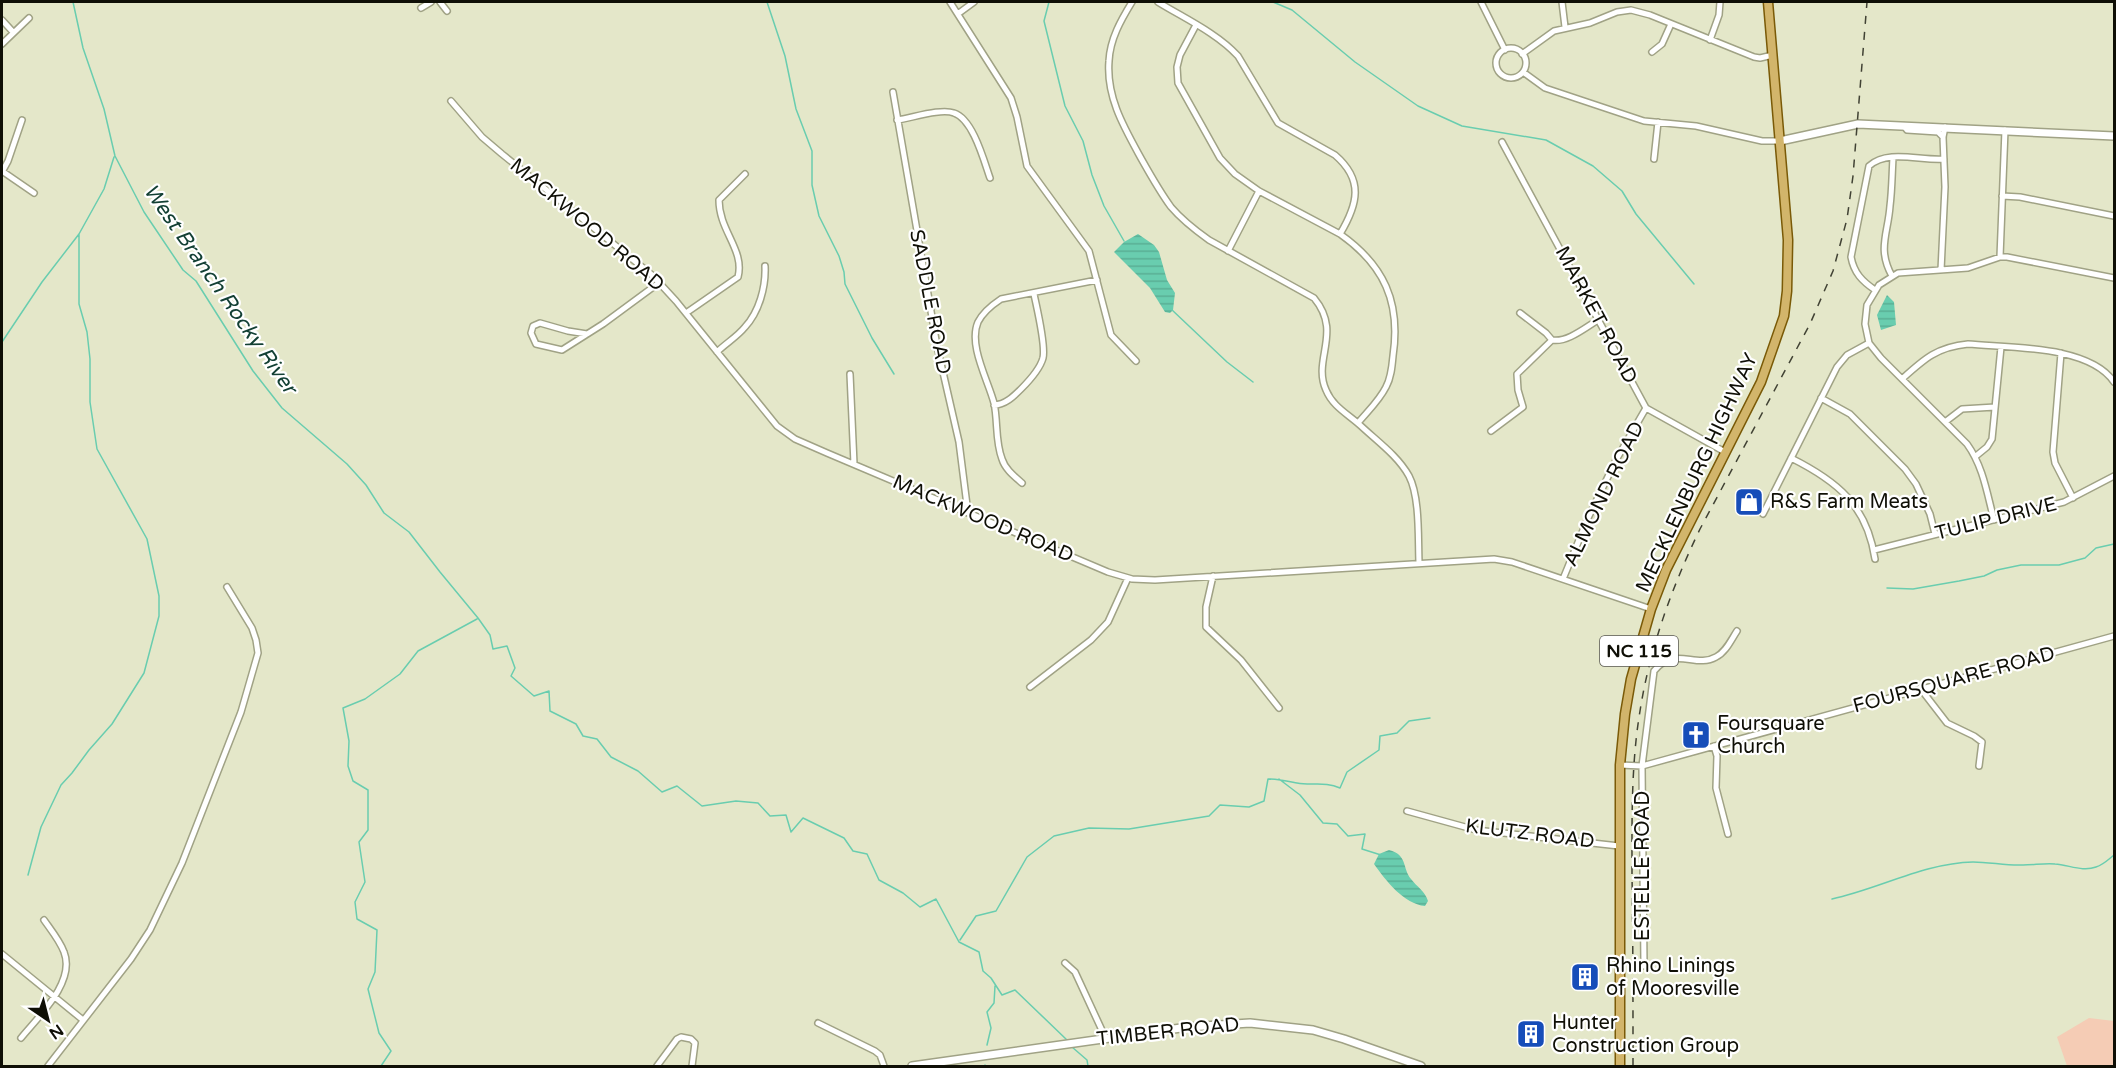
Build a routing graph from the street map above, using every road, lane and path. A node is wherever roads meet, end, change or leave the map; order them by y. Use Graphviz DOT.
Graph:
graph roads {
  1 [pos="431,2"];
  2 [pos="440,2"];
  3 [pos="950,2"];
  4 [pos="974,2"];
  5 [pos="1132,2"];
  6 [pos="1158,2"];
  7 [pos="1481,2"];
  8 [pos="1562,2"];
  9 [pos="1632,2"];
  10 [pos="1720,2"];
  11 [pos="1768,2"];
  12 [pos="421,8"];
  13 [pos="1631,10"];
  14 [pos="447,11"];
  15 [pos="959,13"];
  16 [pos="28,18"];
  17 [pos="2,20"];
  18 [pos="1671,24"];
  19 [pos="1196,25"];
  20 [pos="1565,27"];
  21 [pos="13,33"];
  22 [pos="1710,40"];
  23 [pos="2,44"];
  24 [pos="1505,50"];
  25 [pos="1652,52"];
  26 [pos="1522,54"];
  27 [pos="1773,55"];
  28 [pos="1523,72"];
  29 [pos="892,92"];
  30 [pos="451,101"];
  31 [pos="22,120"];
  32 [pos="897,120"];
  33 [pos="1658,122"];
  34 [pos="1904,126"];
  35 [pos="1945,127"];
  36 [pos="2005,130"];
  37 [pos="2115,136"];
  38 [pos="1943,137"];
  39 [pos="1780,141"];
  40 [pos="1502,142"];
  41 [pos="1893,158"];
  42 [pos="1654,159"];
  43 [pos="1944,159"];
  44 [pos="2,171"];
  45 [pos="745,174"];
  46 [pos="990,178"];
  47 [pos="1259,191"];
  48 [pos="34,193"];
  49 [pos="2002,196"];
  50 [pos="2115,216"];
  51 [pos="1340,234"];
  52 [pos="1228,251"];
  53 [pos="2000,257"];
  54 [pos="765,266"];
  55 [pos="1941,270"];
  56 [pos="1892,276"];
  57 [pos="2115,278"];
  58 [pos="1097,280"];
  59 [pos="660,282"];
  60 [pos="1875,290"];
  61 [pos="1034,294"];
  62 [pos="686,313"];
  63 [pos="1520,313"];
  64 [pos="1599,320"];
  65 [pos="587,334"];
  66 [pos="1552,340"];
  67 [pos="1869,343"];
  68 [pos="2001,347"];
  69 [pos="717,352"];
  70 [pos="2061,353"];
  71 [pos="1136,361"];
  72 [pos="850,374"];
  73 [pos="1902,379"];
  74 [pos="2115,382"];
  75 [pos="1821,398"];
  76 [pos="994,405"];
  77 [pos="1995,407"];
  78 [pos="1646,408"];
  79 [pos="1945,422"];
  80 [pos="1358,423"];
  81 [pos="1491,431"];
  82 [pos="1725,452"];
  83 [pos="1976,456"];
  84 [pos="1791,458"];
  85 [pos="854,464"];
  86 [pos="2115,476"];
  87 [pos="1022,483"];
  88 [pos="2073,498"];
  89 [pos="968,513"];
  90 [pos="1763,514"];
  91 [pos="1994,520"];
  92 [pos="1935,534"];
  93 [pos="1874,550"];
  94 [pos="1875,558"];
  95 [pos="1419,562"];
  96 [pos="1212,576"];
  97 [pos="1128,578"];
  98 [pos="1563,579"];
  99 [pos="227,587"];
  100 [pos="1651,609"];
  101 [pos="1737,631"];
  102 [pos="2115,636"];
  103 [pos="1030,687"];
  104 [pos="1920,688"];
  105 [pos="1279,708"];
  106 [pos="1714,746"];
  107 [pos="1620,765"];
  108 [pos="1642,766"];
  109 [pos="1979,766"];
  110 [pos="1407,811"];
  111 [pos="1728,834"];
  112 [pos="1619,846"];
  113 [pos="44,920"];
  114 [pos="2,954"];
  115 [pos="1065,963"];
  116 [pos="1644,966"];
  117 [pos="54,996"];
  118 [pos="83,1020"];
  119 [pos="818,1023"];
  120 [pos="21,1038"];
  121 [pos="1106,1039"];
  122 [pos="48,1066"];
  123 [pos="657,1066"];
  124 [pos="692,1066"];
  125 [pos="884,1066"];
  126 [pos="912,1066"];
  127 [pos="1421,1066"];
  128 [pos="1620,1066"];
  1 -- 12 [label="street"];
  2 -- 14 [label="street"];
  3 -- 15 [label="street"];
  4 -- 15 [label="street"];
  5 -- 52 [label="street"];
  6 -- 19 [label="street"];
  7 -- 24 [label="street"];
  8 -- 20 [label="street"];
  9 -- 13 [label="street"];
  10 -- 22 [label="street"];
  11 -- 27 [label="main road, MECKLENBURG HIGHWAY / NC 115"];
  13 -- 18 [label="street"];
  13 -- 20 [label="street"];
  15 -- 58 [label="street"];
  16 -- 21 [label="street"];
  17 -- 21 [label="street"];
  18 -- 22 [label="street"];
  18 -- 25 [label="street"];
  19 -- 47 [label="street"];
  19 -- 51 [label="street"];
  20 -- 26 [label="street"];
  21 -- 23 [label="street"];
  22 -- 27 [label="street"];
  24 -- 26 [label="street"];
  24 -- 28 [label="street"];
  26 -- 28 [label="street"];
  27 -- 39 [label="main road, MECKLENBURG HIGHWAY / NC 115"];
  28 -- 33 [label="street"];
  29 -- 32 [label="street, SADDLE ROAD"];
  30 -- 59 [label="street, MACKWOOD ROAD"];
  31 -- 44 [label="street"];
  32 -- 46 [label="street"];
  32 -- 89 [label="street, SADDLE ROAD"];
  33 -- 39 [label="street"];
  33 -- 42 [label="street"];
  34 -- 35 [label="street"];
  34 -- 38 [label="street"];
  34 -- 39 [label="street"];
  35 -- 36 [label="street"];
  35 -- 38 [label="street"];
  36 -- 37 [label="street"];
  36 -- 49 [label="street"];
  38 -- 43 [label="street"];
  39 -- 82 [label="main road, MECKLENBURG HIGHWAY / NC 115"];
  40 -- 64 [label="street, MARKET ROAD"];
  41 -- 43 [label="street"];
  41 -- 56 [label="street"];
  41 -- 60 [label="street"];
  43 -- 55 [label="street"];
  44 -- 48 [label="street"];
  45 -- 62 [label="street"];
  47 -- 51 [label="street"];
  47 -- 52 [label="street"];
  49 -- 50 [label="street"];
  49 -- 53 [label="street"];
  51 -- 80 [label="street"];
  52 -- 80 [label="street"];
  53 -- 55 [label="street"];
  53 -- 57 [label="street"];
  54 -- 69 [label="street"];
  55 -- 56 [label="street"];
  56 -- 60 [label="street"];
  58 -- 61 [label="street"];
  58 -- 71 [label="street"];
  59 -- 62 [label="street, MACKWOOD ROAD"];
  59 -- 65 [label="street"];
  60 -- 67 [label="street"];
  61 -- 76 [label="street"];
  61 -- 76 [label="street"];
  62 -- 69 [label="street, MACKWOOD ROAD"];
  63 -- 66 [label="street"];
  64 -- 66 [label="street"];
  64 -- 78 [label="street, MARKET ROAD"];
  65 -- 65 [label="street"];
  66 -- 81 [label="street"];
  67 -- 73 [label="street"];
  67 -- 75 [label="street"];
  68 -- 70 [label="street"];
  68 -- 73 [label="street"];
  68 -- 77 [label="street"];
  69 -- 85 [label="street, MACKWOOD ROAD"];
  70 -- 74 [label="street"];
  70 -- 88 [label="street"];
  72 -- 85 [label="street"];
  73 -- 79 [label="street"];
  75 -- 84 [label="street"];
  75 -- 92 [label="street"];
  76 -- 87 [label="street"];
  77 -- 79 [label="street"];
  77 -- 83 [label="street"];
  78 -- 82 [label="street"];
  78 -- 98 [label="street, ALMOND ROAD"];
  79 -- 83 [label="street"];
  80 -- 95 [label="street"];
  82 -- 100 [label="main road, MECKLENBURG HIGHWAY / NC 115"];
  83 -- 91 [label="street"];
  84 -- 90 [label="street"];
  84 -- 93 [label="street"];
  85 -- 89 [label="street, MACKWOOD ROAD"];
  86 -- 88 [label="street, TULIP DRIVE"];
  88 -- 91 [label="street, TULIP DRIVE"];
  89 -- 97 [label="street, MACKWOOD ROAD"];
  91 -- 92 [label="street, TULIP DRIVE"];
  92 -- 93 [label="street, TULIP DRIVE"];
  93 -- 94 [label="street"];
  95 -- 96 [label="street, MACKWOOD ROAD"];
  95 -- 98 [label="street, MACKWOOD ROAD"];
  96 -- 97 [label="street, MACKWOOD ROAD"];
  96 -- 105 [label="street"];
  97 -- 103 [label="street"];
  98 -- 100 [label="street, MACKWOOD ROAD"];
  99 -- 118 [label="street"];
  100 -- 107 [label="main road, MECKLENBURG HIGHWAY / NC 115"];
  101 -- 108 [label="street, ESTELLE ROAD"];
  102 -- 104 [label="street, FOURSQUARE ROAD"];
  104 -- 106 [label="street, FOURSQUARE ROAD"];
  104 -- 109 [label="street"];
  106 -- 108 [label="street, FOURSQUARE ROAD"];
  106 -- 111 [label="street"];
  107 -- 108 [label="street, FOURSQUARE ROAD"];
  107 -- 112 [label="main road, MECKLENBURG HIGHWAY / NC 115"];
  108 -- 116 [label="street, ESTELLE ROAD"];
  110 -- 112 [label="street, KLUTZ ROAD"];
  112 -- 128 [label="main road, MECKLENBURG HIGHWAY / NC 115"];
  113 -- 117 [label="street"];
  114 -- 117 [label="street"];
  115 -- 121 [label="street"];
  117 -- 118 [label="street"];
  117 -- 120 [label="street"];
  118 -- 122 [label="street"];
  119 -- 125 [label="street"];
  121 -- 126 [label="street, TIMBER ROAD"];
  121 -- 127 [label="street, TIMBER ROAD"];
  123 -- 124 [label="street"];
}
